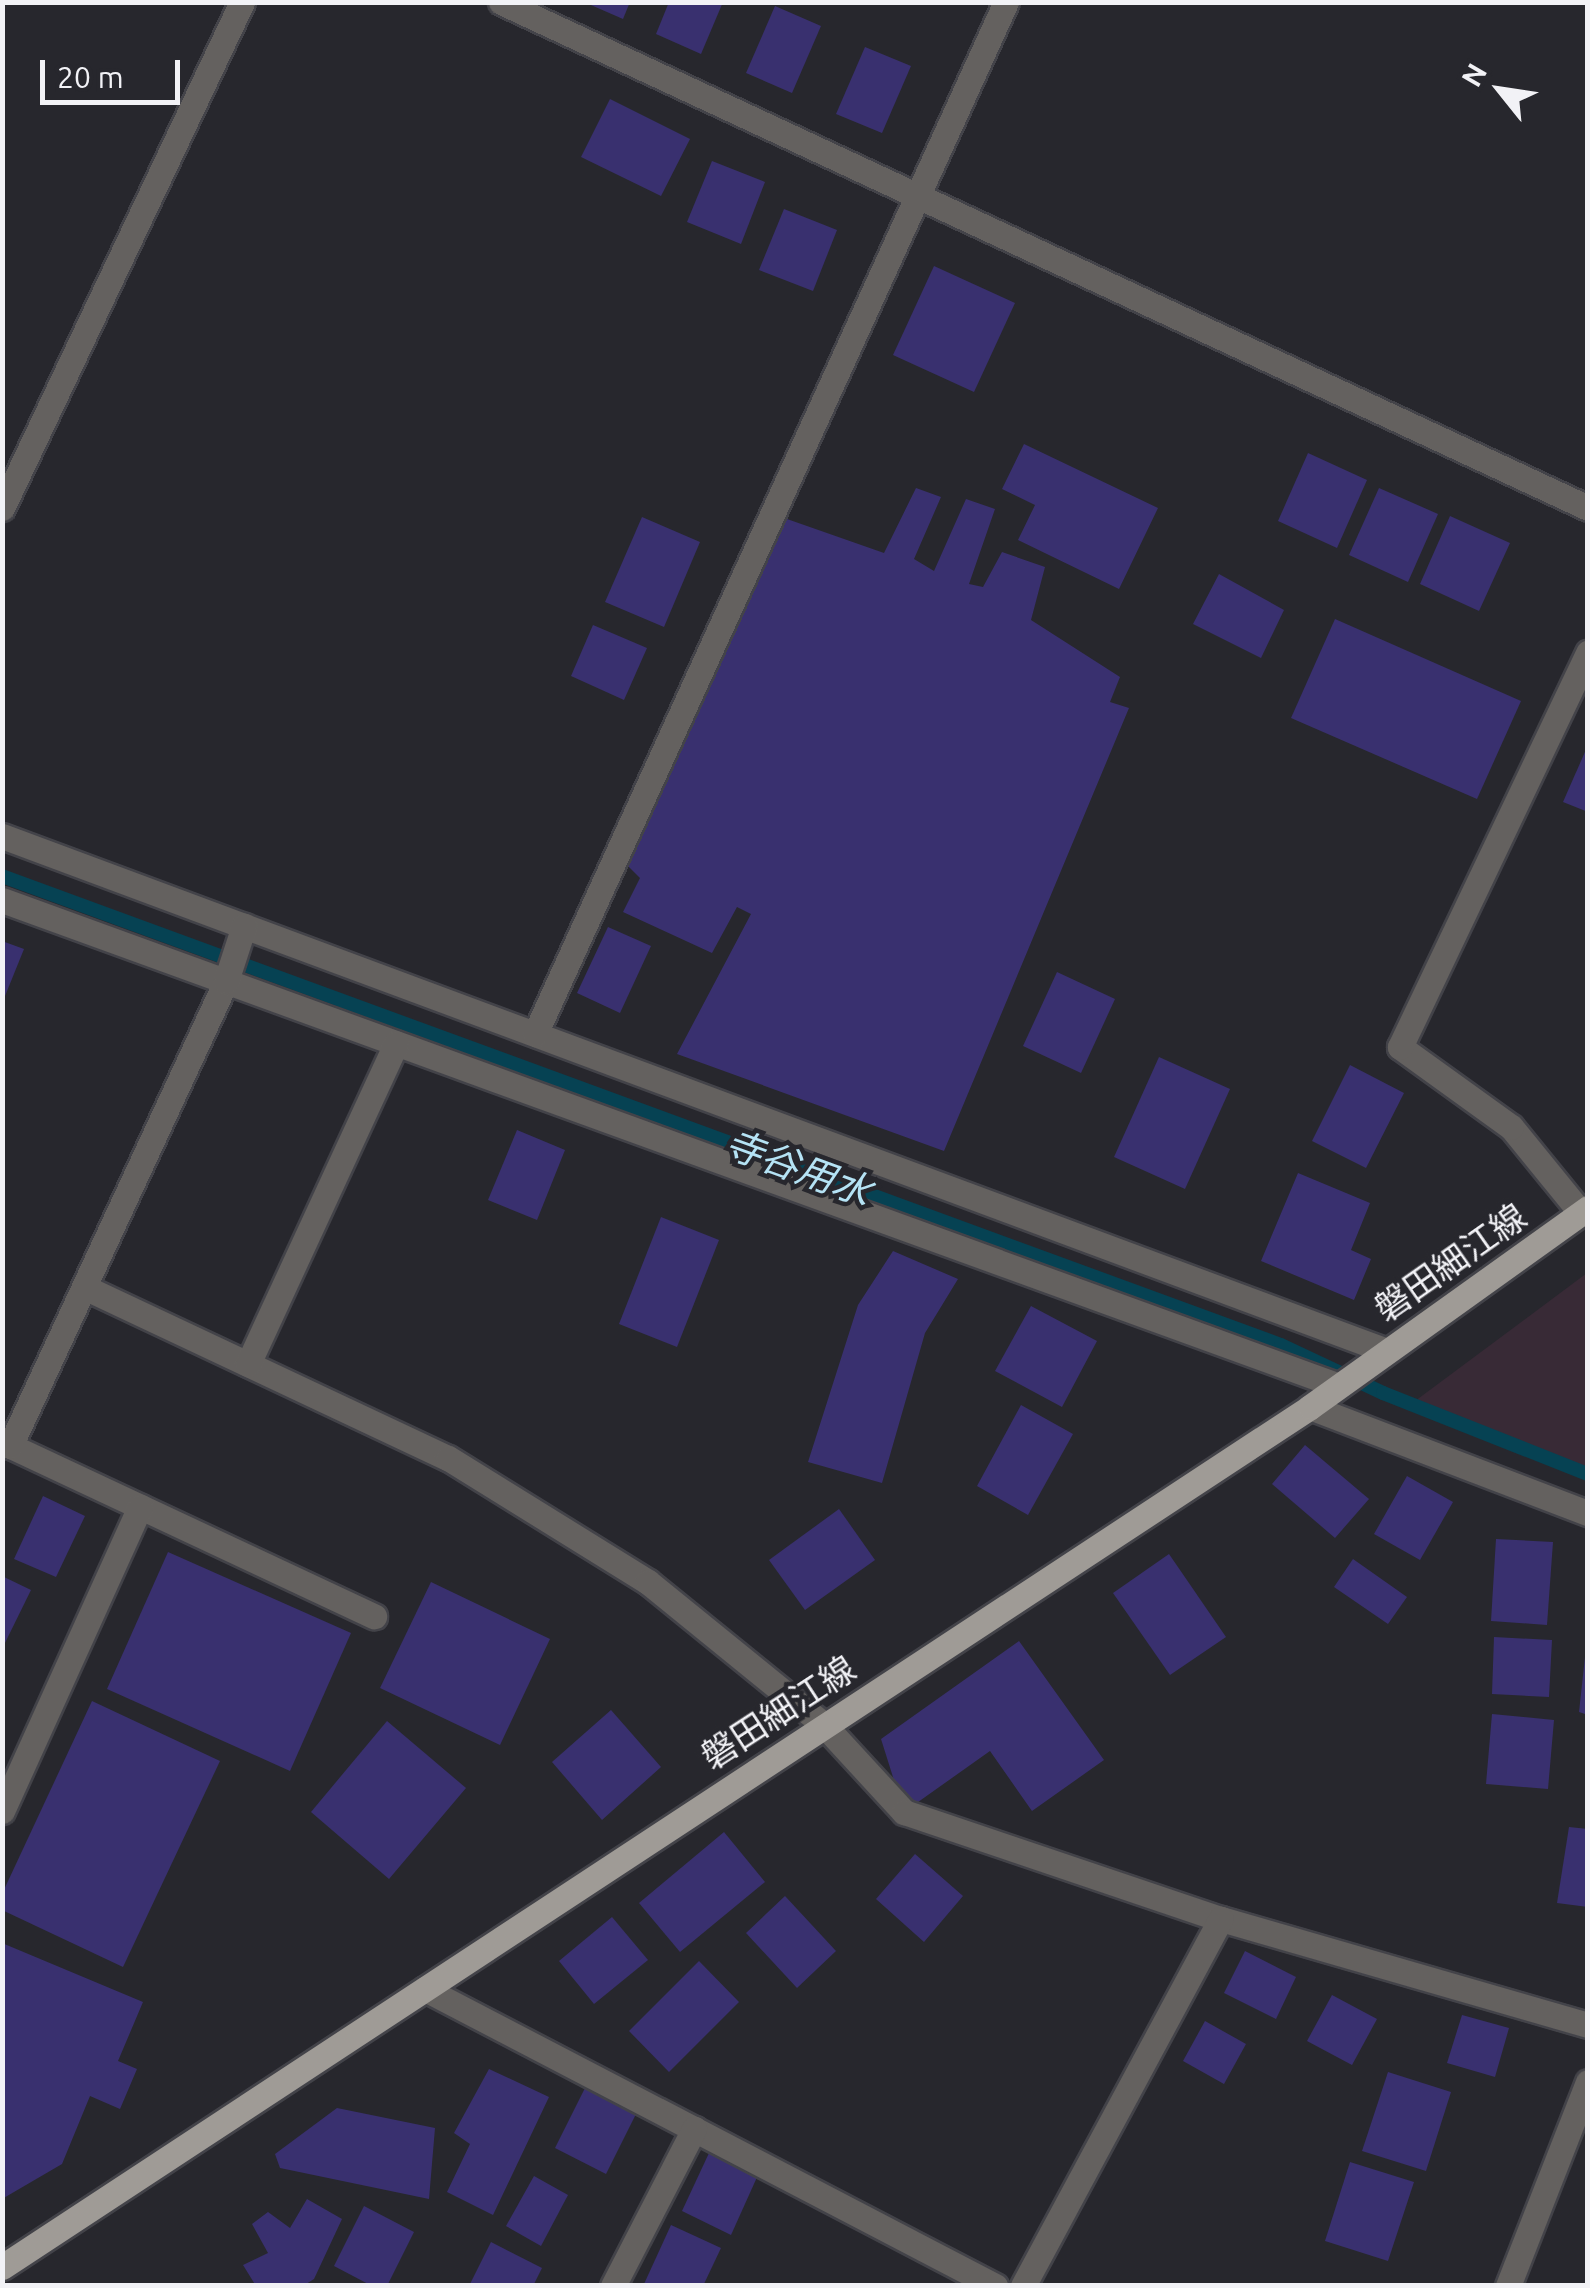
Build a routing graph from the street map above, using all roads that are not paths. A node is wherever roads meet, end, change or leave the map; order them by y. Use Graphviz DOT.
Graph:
graph roads {
  1 [pos="242,2"];
  2 [pos="501,2"];
  3 [pos="1006,2"];
  4 [pos="917,196"];
  5 [pos="2,508"];
  6 [pos="1588,508"];
  7 [pos="1588,653"];
  8 [pos="2,836"];
  9 [pos="2,900"];
  10 [pos="244,928"];
  11 [pos="227,979"];
  12 [pos="535,1034"];
  13 [pos="396,1043"];
  14 [pos="1584,1210"];
  15 [pos="84,1287"];
  16 [pos="1384,1350"];
  17 [pos="248,1364"];
  18 [pos="1337,1384"];
  19 [pos="1310,1407"];
  20 [pos="6,1444"];
  21 [pos="140,1507"];
  22 [pos="1588,1513"];
  23 [pos="374,1616"];
  24 [pos="824,1724"];
  25 [pos="2,1811"];
  26 [pos="1221,1919"];
  27 [pos="425,1989"];
  28 [pos="1588,2025"];
  29 [pos="1588,2082"];
  30 [pos="694,2129"];
  31 [pos="2,2267"];
  32 [pos="613,2286"];
  33 [pos="995,2286"];
  34 [pos="1023,2286"];
  35 [pos="1508,2286"];
  1 -- 5 [label="street"];
  2 -- 4 [label="street"];
  3 -- 4 [label="street"];
  4 -- 6 [label="street"];
  4 -- 12 [label="street"];
  7 -- 14 [label="street"];
  8 -- 10 [label="street"];
  9 -- 11 [label="street"];
  10 -- 11 [label="street"];
  10 -- 12 [label="street"];
  11 -- 13 [label="street"];
  11 -- 15 [label="street"];
  12 -- 16 [label="street"];
  13 -- 17 [label="street"];
  13 -- 18 [label="street"];
  14 -- 16 [label="main road, 磐田細江線"];
  15 -- 17 [label="street"];
  15 -- 20 [label="street"];
  16 -- 18 [label="main road, 磐田細江線"];
  17 -- 24 [label="street"];
  18 -- 19 [label="main road, 磐田細江線"];
  19 -- 22 [label="street"];
  19 -- 24 [label="main road, 磐田細江線"];
  20 -- 21 [label="street"];
  21 -- 23 [label="street"];
  21 -- 25 [label="street"];
  24 -- 26 [label="street"];
  24 -- 27 [label="main road, 磐田細江線"];
  26 -- 28 [label="street"];
  26 -- 34 [label="street"];
  27 -- 30 [label="street"];
  27 -- 31 [label="main road, 磐田細江線"];
  29 -- 35 [label="street"];
  30 -- 32 [label="street"];
  30 -- 33 [label="street"];
}
